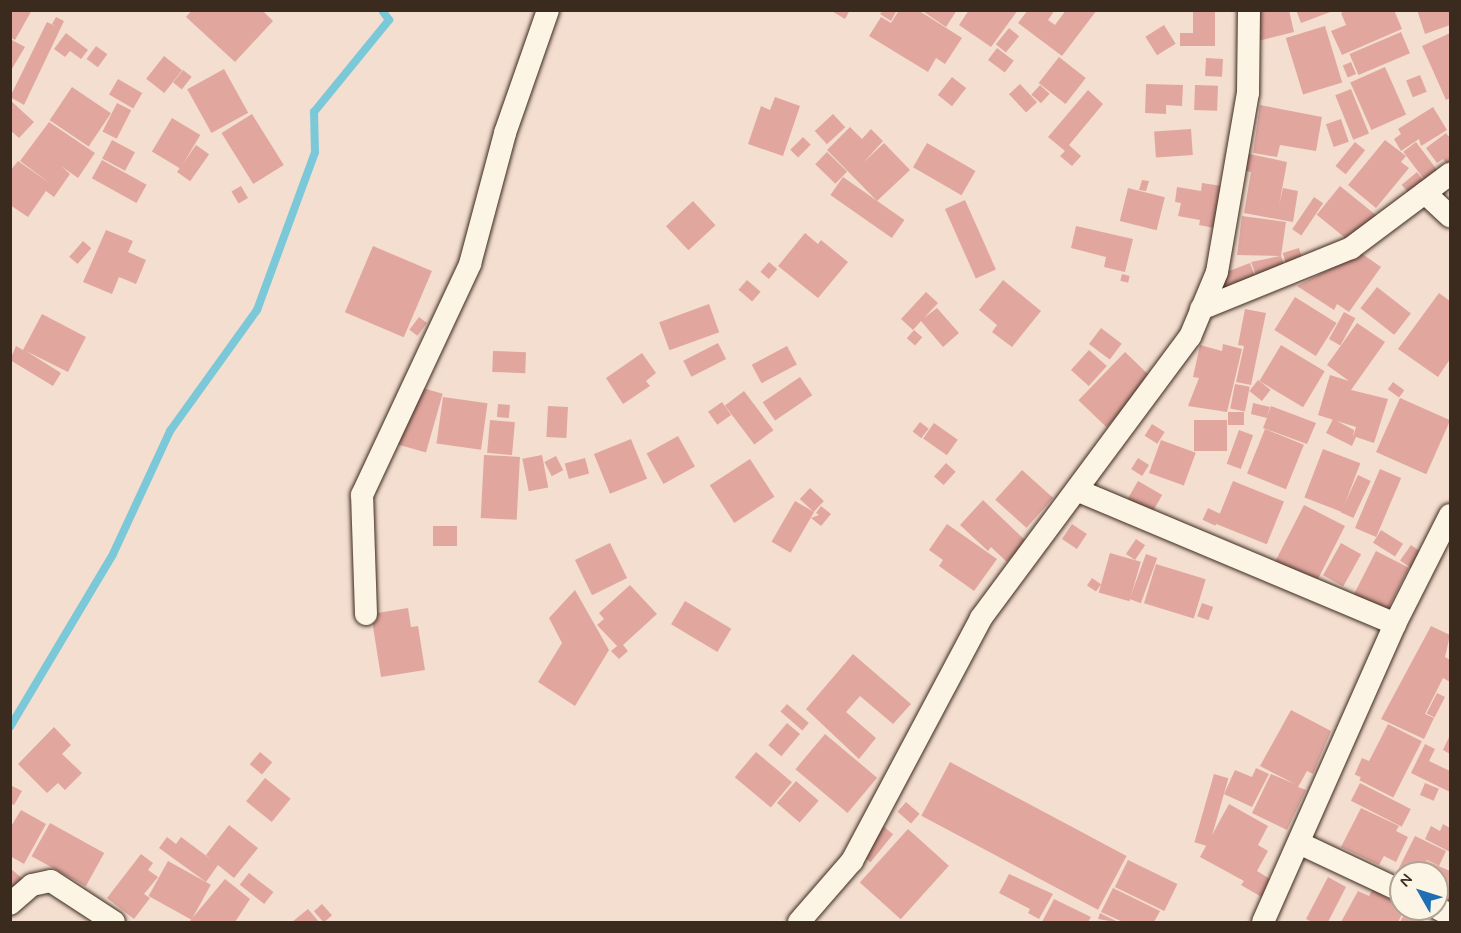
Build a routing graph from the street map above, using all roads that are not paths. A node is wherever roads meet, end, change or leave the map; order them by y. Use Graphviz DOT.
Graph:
graph roads {
  1 [pos="548,10"];
  2 [pos="1249,10"];
  3 [pos="1450,174"];
  4 [pos="1425,193"];
  5 [pos="1450,216"];
  6 [pos="1201,309"];
  7 [pos="1079,491"];
  8 [pos="1450,515"];
  9 [pos="366,614"];
  10 [pos="1395,624"];
  11 [pos="1299,843"];
  12 [pos="1389,885"];
  13 [pos="10,904"];
  14 [pos="114,922"];
  15 [pos="799,922"];
  16 [pos="1263,922"];
  1 -- 9 [label="street"];
  2 -- 6 [label="street"];
  3 -- 4 [label="street"];
  4 -- 5 [label="street"];
  4 -- 6 [label="street"];
  6 -- 7 [label="street"];
  7 -- 10 [label="street"];
  7 -- 15 [label="street"];
  8 -- 10 [label="street"];
  10 -- 11 [label="street"];
  11 -- 12 [label="street"];
  11 -- 16 [label="street"];
  13 -- 14 [label="street"];
}
